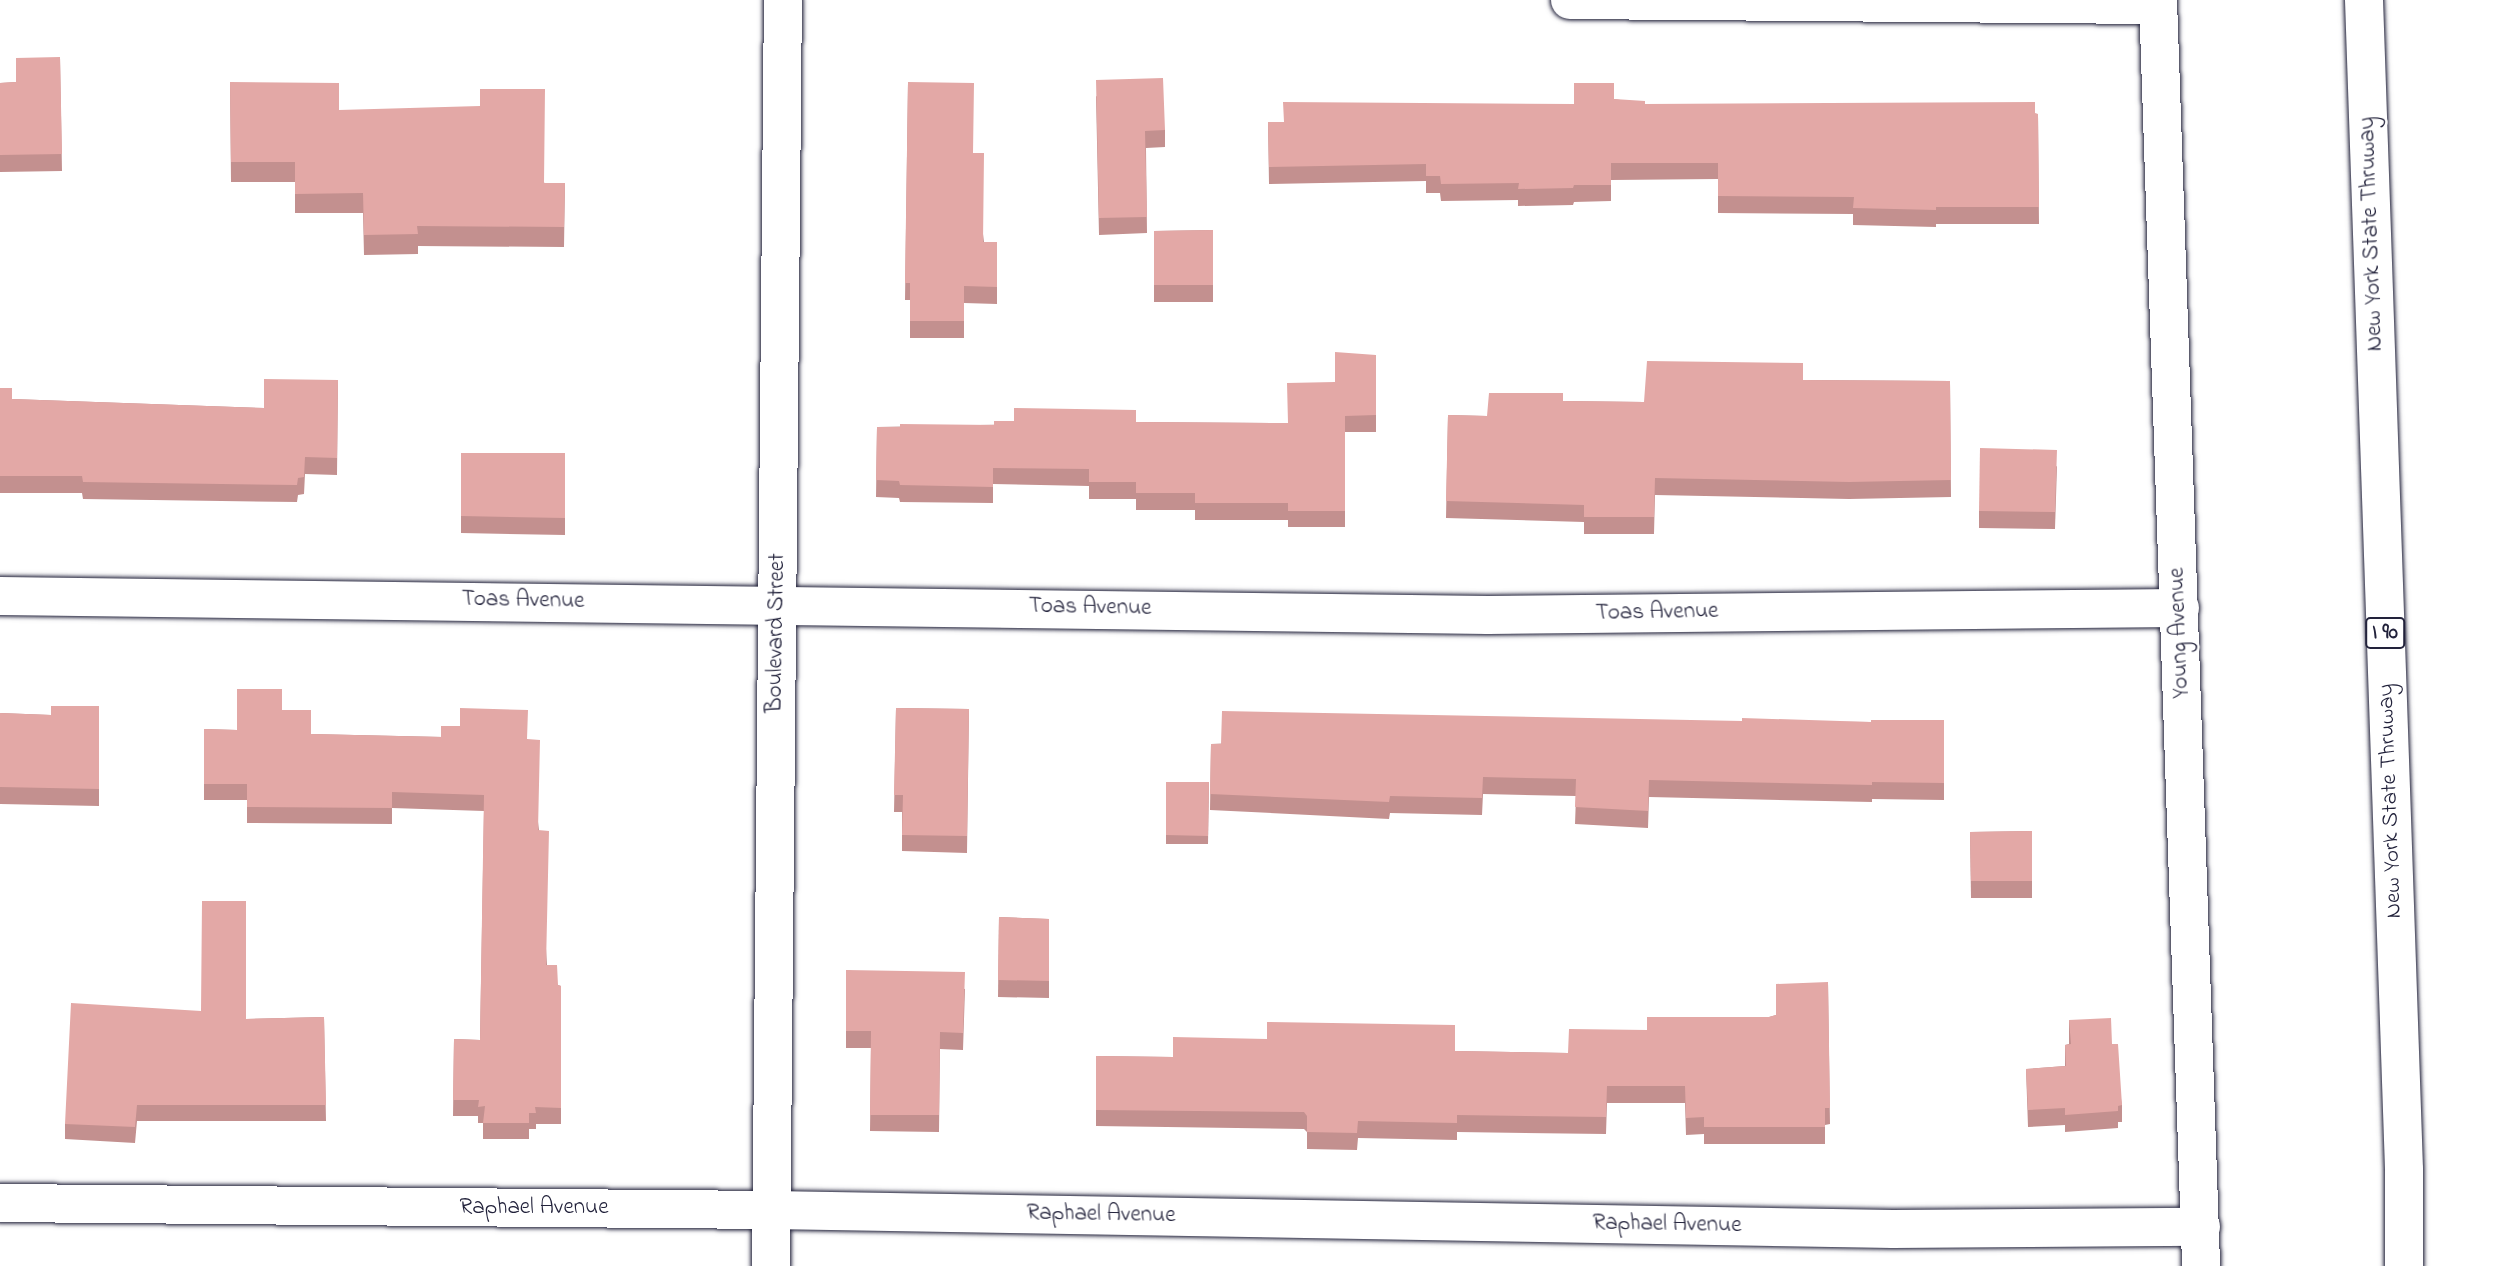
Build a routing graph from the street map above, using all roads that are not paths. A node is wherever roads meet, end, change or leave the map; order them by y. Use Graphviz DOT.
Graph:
graph roads {
  1 [pos="783,0"];
  2 [pos="1570,0"];
  3 [pos="2364,0"];
  4 [pos="2158,2"];
  5 [pos="0,596"];
  6 [pos="777,604"];
  7 [pos="2180,608"];
  8 [pos="0,1203"];
  9 [pos="771,1210"];
  10 [pos="2201,1227"];
  11 [pos="771,1266"];
  12 [pos="2201,1266"];
  13 [pos="2404,1266"];
  1 -- 6 [label="main road, Boulevard Street"];
  2 -- 4 [label="main road"];
  3 -- 13 [label="main road, New York State Thruway / I 90"];
  4 -- 7 [label="main road, Young Avenue"];
  5 -- 6 [label="main road, Toas Avenue"];
  6 -- 7 [label="main road, Toas Avenue"];
  6 -- 9 [label="main road, Boulevard Street"];
  7 -- 10 [label="main road, Young Avenue"];
  8 -- 9 [label="main road, Raphael Avenue"];
  9 -- 10 [label="main road, Raphael Avenue"];
  9 -- 11 [label="main road, Boulevard Street"];
  10 -- 12 [label="main road, Young Avenue"];
}
